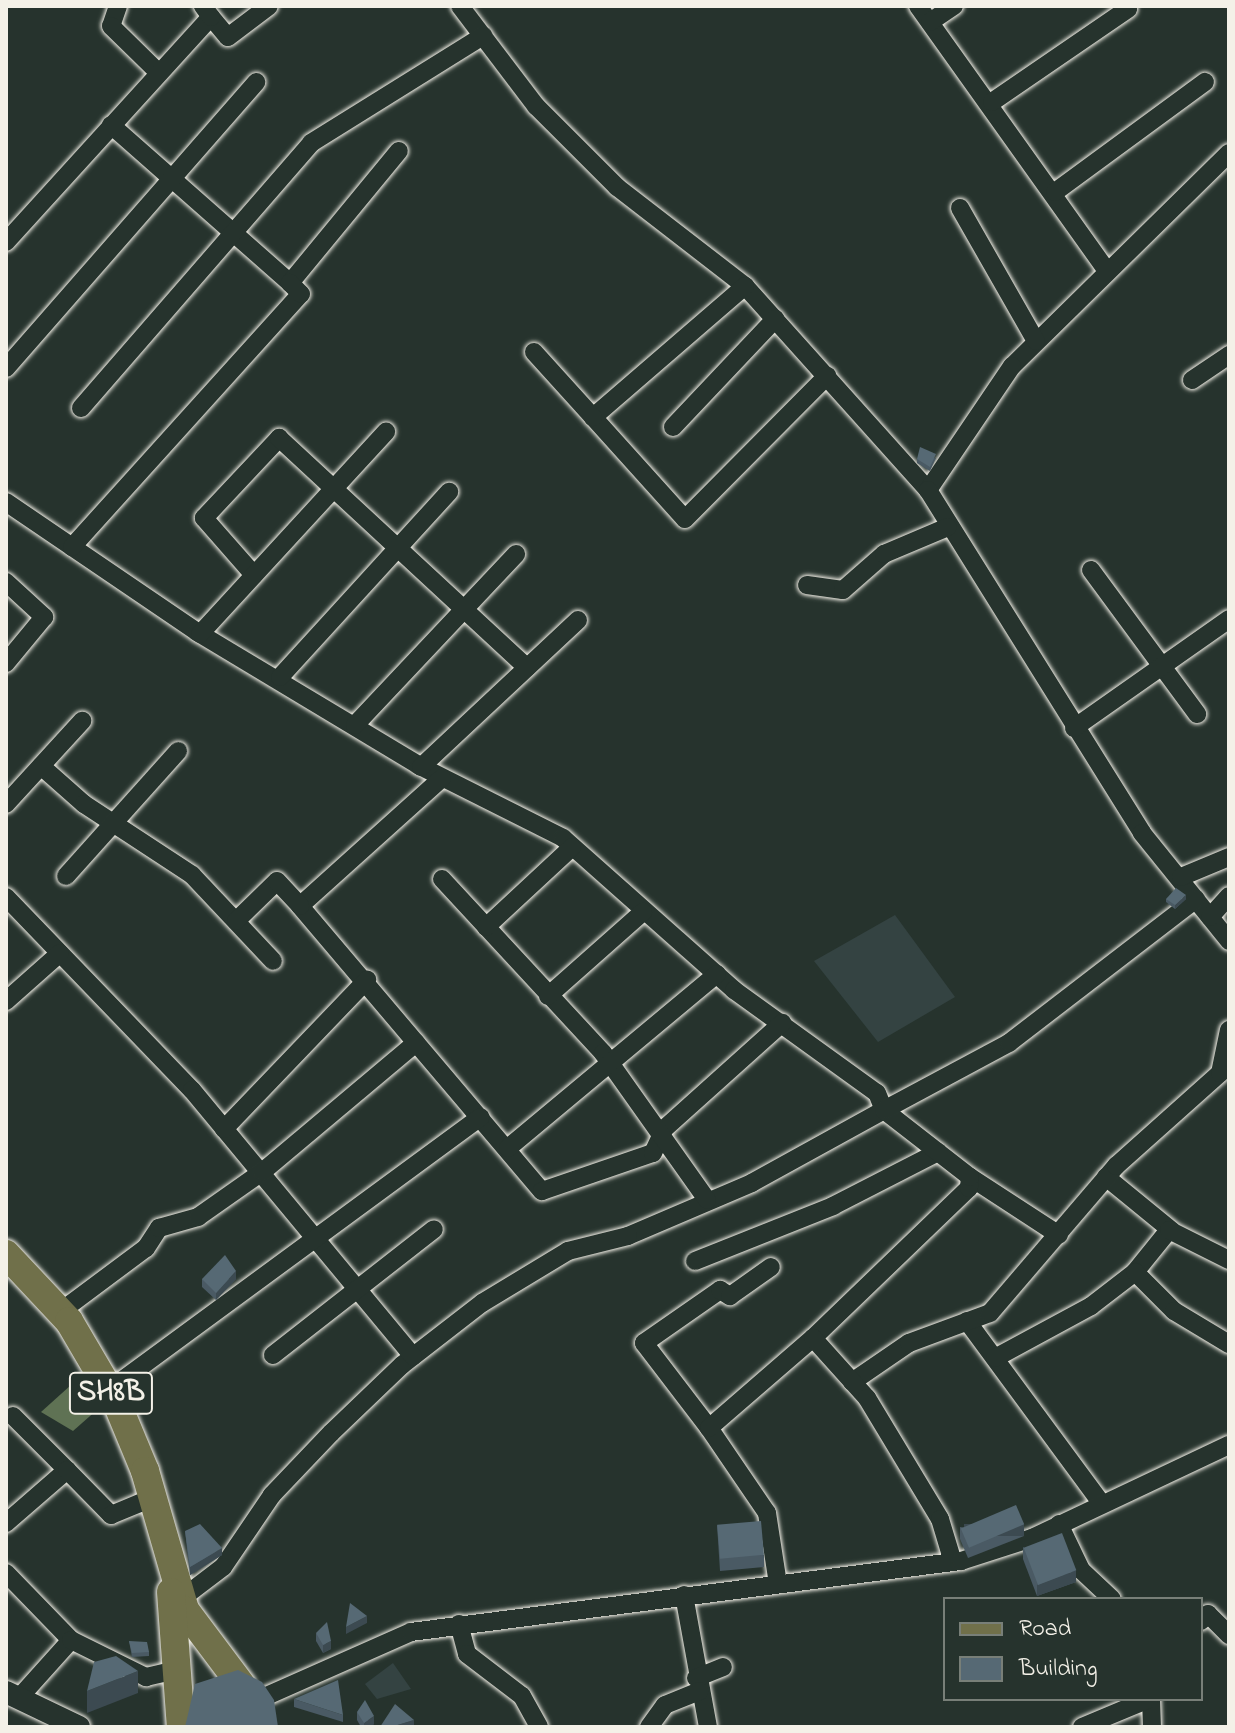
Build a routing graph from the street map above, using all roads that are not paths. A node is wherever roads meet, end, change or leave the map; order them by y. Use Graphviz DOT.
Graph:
graph roads {
  1 [pos="118,6"];
  2 [pos="269,6"];
  3 [pos="460,6"];
  4 [pos="918,6"];
  5 [pos="954,6"];
  6 [pos="1128,9"];
  7 [pos="207,12"];
  8 [pos="930,22"];
  9 [pos="483,36"];
  10 [pos="159,73"];
  11 [pos="256,82"];
  12 [pos="1205,82"];
  13 [pos="992,102"];
  14 [pos="111,125"];
  15 [pos="399,151"];
  16 [pos="1229,153"];
  17 [pos="174,179"];
  18 [pos="1055,192"];
  19 [pos="960,208"];
  20 [pos="235,234"];
  21 [pos="6,242"];
  22 [pos="1106,270"];
  23 [pos="290,283"];
  24 [pos="745,286"];
  25 [pos="775,319"];
  26 [pos="1036,341"];
  27 [pos="534,352"];
  28 [pos="1229,355"];
  29 [pos="6,368"];
  30 [pos="827,376"];
  31 [pos="1192,380"];
  32 [pos="81,408"];
  33 [pos="593,417"];
  34 [pos="673,427"];
  35 [pos="386,432"];
  36 [pos="333,490"];
  37 [pos="928,490"];
  38 [pos="449,492"];
  39 [pos="6,502"];
  40 [pos="948,527"];
  41 [pos="72,547"];
  42 [pos="399,552"];
  43 [pos="516,554"];
  44 [pos="1091,570"];
  45 [pos="254,575"];
  46 [pos="6,582"];
  47 [pos="807,585"];
  48 [pos="463,611"];
  49 [pos="1229,619"];
  50 [pos="578,620"];
  51 [pos="200,634"];
  52 [pos="6,663"];
  53 [pos="527,668"];
  54 [pos="1164,668"];
  55 [pos="280,677"];
  56 [pos="1197,714"];
  57 [pos="82,721"];
  58 [pos="355,725"];
  59 [pos="1074,728"];
  60 [pos="178,751"];
  61 [pos="41,766"];
  62 [pos="421,767"];
  63 [pos="442,778"];
  64 [pos="6,804"];
  65 [pos="114,825"];
  66 [pos="572,847"];
  67 [pos="1229,857"];
  68 [pos="66,876"];
  69 [pos="1181,877"];
  70 [pos="442,879"];
  71 [pos="1229,896"];
  72 [pos="6,897"];
  73 [pos="1196,899"];
  74 [pos="300,906"];
  75 [pos="643,912"];
  76 [pos="1210,917"];
  77 [pos="236,921"];
  78 [pos="486,927"];
  79 [pos="1229,941"];
  80 [pos="60,953"];
  81 [pos="273,961"];
  82 [pos="717,974"];
  83 [pos="367,980"];
  84 [pos="548,996"];
  85 [pos="6,1001"];
  86 [pos="782,1023"];
  87 [pos="1229,1030"];
  88 [pos="416,1043"];
  89 [pos="612,1065"];
  90 [pos="884,1110"];
  91 [pos="481,1117"];
  92 [pos="224,1129"];
  93 [pos="664,1129"];
  94 [pos="508,1148"];
  95 [pos="938,1152"];
  96 [pos="262,1172"];
  97 [pos="970,1177"];
  98 [pos="1106,1177"];
  99 [pos="707,1200"];
  100 [pos="434,1229"];
  101 [pos="1172,1231"];
  102 [pos="1059,1235"];
  103 [pos="320,1240"];
  104 [pos="6,1254"];
  105 [pos="1229,1260"];
  106 [pos="695,1261"];
  107 [pos="771,1267"];
  108 [pos="1135,1272"];
  109 [pos="358,1286"];
  110 [pos="60,1312"];
  111 [pos="967,1321"];
  112 [pos="813,1338"];
  113 [pos="1229,1344"];
  114 [pos="273,1355"];
  115 [pos="413,1356"];
  116 [pos="995,1358"];
  117 [pos="852,1382"];
  118 [pos="109,1390"];
  119 [pos="13,1416"];
  120 [pos="709,1428"];
  121 [pos="1229,1445"];
  122 [pos="67,1470"];
  123 [pos="152,1498"];
  124 [pos="1102,1504"];
  125 [pos="6,1523"];
  126 [pos="1059,1524"];
  127 [pos="168,1558"];
  128 [pos="953,1562"];
  129 [pos="6,1573"];
  130 [pos="778,1584"];
  131 [pos="684,1595"];
  132 [pos="1109,1597"];
  133 [pos="181,1599"];
  134 [pos="1203,1617"];
  135 [pos="459,1624"];
  136 [pos="1229,1635"];
  137 [pos="71,1640"];
  138 [pos="723,1667"];
  139 [pos="177,1670"];
  140 [pos="697,1685"];
  141 [pos="252,1692"];
  142 [pos="12,1695"];
  143 [pos="1145,1701"];
  144 [pos="1150,1701"];
  145 [pos="79,1727"];
  146 [pos="181,1727"];
  147 [pos="275,1727"];
  148 [pos="539,1727"];
  149 [pos="649,1727"];
  150 [pos="708,1727"];
  151 [pos="1082,1727"];
  152 [pos="1152,1727"];
  1 -- 10 [label="street"];
  2 -- 7 [label="street"];
  3 -- 9 [label="street"];
  4 -- 8 [label="street"];
  5 -- 8 [label="street"];
  6 -- 13 [label="street"];
  7 -- 10 [label="street"];
  8 -- 13 [label="street"];
  9 -- 20 [label="street"];
  9 -- 24 [label="street"];
  10 -- 14 [label="street"];
  11 -- 17 [label="street"];
  12 -- 18 [label="street"];
  13 -- 18 [label="street"];
  14 -- 17 [label="street"];
  14 -- 21 [label="street"];
  15 -- 23 [label="street"];
  16 -- 22 [label="street"];
  17 -- 20 [label="street"];
  17 -- 29 [label="street"];
  18 -- 22 [label="street"];
  19 -- 26 [label="street"];
  20 -- 23 [label="street"];
  20 -- 32 [label="street"];
  22 -- 26 [label="street"];
  23 -- 41 [label="street"];
  24 -- 25 [label="street"];
  24 -- 33 [label="street"];
  25 -- 30 [label="street"];
  25 -- 34 [label="street"];
  26 -- 37 [label="street"];
  27 -- 33 [label="street"];
  28 -- 31 [label="street"];
  30 -- 33 [label="street"];
  30 -- 37 [label="street"];
  35 -- 36 [label="street"];
  36 -- 42 [label="street"];
  36 -- 45 [label="street"];
  36 -- 45 [label="street"];
  37 -- 40 [label="street"];
  38 -- 42 [label="street"];
  39 -- 41 [label="street"];
  40 -- 47 [label="street"];
  40 -- 59 [label="street"];
  41 -- 51 [label="street"];
  42 -- 48 [label="street"];
  42 -- 55 [label="street"];
  43 -- 48 [label="street"];
  44 -- 54 [label="street"];
  45 -- 51 [label="street"];
  46 -- 52 [label="street"];
  48 -- 53 [label="street"];
  48 -- 58 [label="street"];
  49 -- 54 [label="street"];
  50 -- 53 [label="street"];
  51 -- 55 [label="street"];
  53 -- 62 [label="street"];
  54 -- 56 [label="street"];
  54 -- 59 [label="street"];
  55 -- 58 [label="street"];
  57 -- 61 [label="street"];
  58 -- 62 [label="street"];
  59 -- 69 [label="street"];
  60 -- 65 [label="street"];
  61 -- 64 [label="street"];
  61 -- 65 [label="street"];
  62 -- 63 [label="street"];
  63 -- 66 [label="street"];
  63 -- 74 [label="street"];
  65 -- 68 [label="street"];
  65 -- 77 [label="street"];
  66 -- 75 [label="street"];
  66 -- 78 [label="street"];
  67 -- 69 [label="street"];
  69 -- 73 [label="street"];
  70 -- 78 [label="street"];
  71 -- 76 [label="street"];
  72 -- 80 [label="street"];
  73 -- 76 [label="street"];
  73 -- 90 [label="street"];
  74 -- 77 [label="street"];
  74 -- 83 [label="street"];
  75 -- 82 [label="street"];
  75 -- 84 [label="street"];
  76 -- 79 [label="street"];
  77 -- 81 [label="street"];
  78 -- 84 [label="street"];
  80 -- 85 [label="street"];
  80 -- 92 [label="street"];
  82 -- 86 [label="street"];
  82 -- 89 [label="street"];
  83 -- 88 [label="street"];
  83 -- 92 [label="street"];
  84 -- 89 [label="street"];
  86 -- 90 [label="street"];
  86 -- 93 [label="street"];
  87 -- 98 [label="street"];
  88 -- 91 [label="street"];
  88 -- 96 [label="street"];
  89 -- 93 [label="street"];
  89 -- 94 [label="street"];
  90 -- 95 [label="street"];
  90 -- 99 [label="street"];
  91 -- 94 [label="street"];
  91 -- 103 [label="street"];
  92 -- 96 [label="street"];
  93 -- 94 [label="street"];
  93 -- 99 [label="street"];
  95 -- 97 [label="street"];
  95 -- 106 [label="street"];
  96 -- 103 [label="street"];
  96 -- 110 [label="street"];
  97 -- 102 [label="street"];
  97 -- 112 [label="street"];
  98 -- 101 [label="street"];
  98 -- 102 [label="street"];
  99 -- 115 [label="street"];
  100 -- 109 [label="street"];
  101 -- 105 [label="street"];
  101 -- 108 [label="street"];
  102 -- 111 [label="street"];
  103 -- 109 [label="street"];
  103 -- 118 [label="street"];
  104 -- 110 [label="main road, SH8B"];
  107 -- 120 [label="street"];
  108 -- 113 [label="street"];
  108 -- 116 [label="street"];
  109 -- 114 [label="street"];
  109 -- 115 [label="street"];
  110 -- 118 [label="main road, SH8B"];
  111 -- 116 [label="street"];
  111 -- 117 [label="street"];
  112 -- 117 [label="street"];
  112 -- 120 [label="street"];
  115 -- 133 [label="street"];
  116 -- 124 [label="street"];
  117 -- 128 [label="street"];
  118 -- 123 [label="main road, SH8B"];
  119 -- 122 [label="street"];
  120 -- 130 [label="street"];
  121 -- 124 [label="street"];
  122 -- 123 [label="street"];
  122 -- 125 [label="street"];
  123 -- 127 [label="main road, SH8B"];
  124 -- 126 [label="street"];
  126 -- 128 [label="street"];
  126 -- 132 [label="street"];
  127 -- 133 [label="main road, SH8B"];
  127 -- 139 [label="main road, SH8B"];
  128 -- 130 [label="street"];
  129 -- 137 [label="street"];
  130 -- 131 [label="street"];
  131 -- 135 [label="street"];
  131 -- 140 [label="street"];
  133 -- 141 [label="main road, SH8B"];
  134 -- 136 [label="street"];
  135 -- 141 [label="street"];
  135 -- 148 [label="street"];
  137 -- 139 [label="street"];
  137 -- 142 [label="street"];
  138 -- 140 [label="street"];
  139 -- 146 [label="main road, SH8B"];
  140 -- 149 [label="street"];
  140 -- 150 [label="street"];
  141 -- 146 [label="main road, SH8B"];
  141 -- 147 [label="main road, SH8B"];
  142 -- 145 [label="street"];
  143 -- 151 [label="street"];
  144 -- 152 [label="street"];
}
